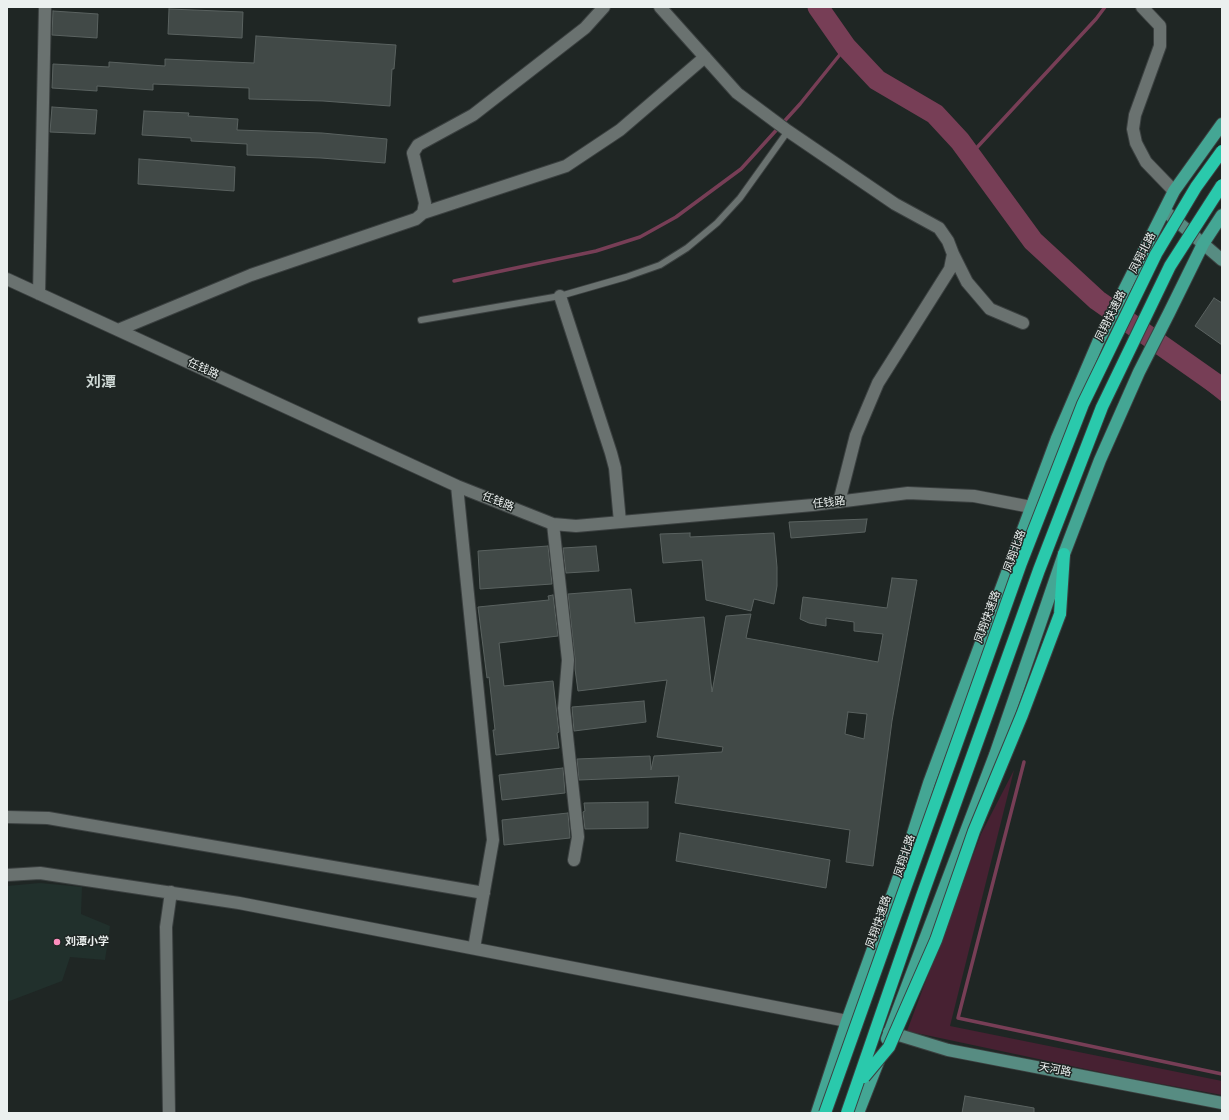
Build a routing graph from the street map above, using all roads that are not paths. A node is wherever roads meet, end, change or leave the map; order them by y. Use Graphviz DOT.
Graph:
graph roads {
  1 [pos="45,7"];
  2 [pos="604,7"];
  3 [pos="660,7"];
  4 [pos="1142,7"];
  5 [pos="705,57"];
  6 [pos="1222,124"];
  7 [pos="788,131"];
  8 [pos="1222,151"];
  9 [pos="1222,185"];
  10 [pos="1174,191"];
  11 [pos="1165,211"];
  12 [pos="423,213"];
  13 [pos="1222,215"];
  14 [pos="1203,244"];
  15 [pos="953,254"];
  16 [pos="1222,260"];
  17 [pos="7,279"];
  18 [pos="39,294"];
  19 [pos="560,296"];
  20 [pos="421,320"];
  21 [pos="1023,323"];
  22 [pos="118,330"];
  23 [pos="457,486"];
  24 [pos="840,502"];
  25 [pos="1031,507"];
  26 [pos="620,522"];
  27 [pos="553,524"];
  28 [pos="1064,554"];
  29 [pos="7,817"];
  30 [pos="574,860"];
  31 [pos="7,876"];
  32 [pos="171,892"];
  33 [pos="484,893"];
  34 [pos="474,948"];
  35 [pos="847,1021"];
  36 [pos="889,1032"];
  37 [pos="859,1082"];
  38 [pos="1222,1103"];
  39 [pos="170,1113"];
  40 [pos="817,1113"];
  41 [pos="825,1113"];
  42 [pos="847,1113"];
  43 [pos="858,1113"];
  1 -- 18 [label="street"];
  2 -- 12 [label="street"];
  3 -- 5 [label="street"];
  4 -- 10 [label="street"];
  5 -- 7 [label="street"];
  5 -- 12 [label="street"];
  6 -- 10 [label="main road, 凤翔北路"];
  7 -- 15 [label="street"];
  7 -- 19 [label="lane"];
  8 -- 41 [label="highway, 凤翔快速路, bridge"];
  9 -- 37 [label="highway, bridge"];
  10 -- 11 [label="main road, 凤翔北路"];
  11 -- 14 [label="street"];
  11 -- 25 [label="main road, 凤翔北路"];
  12 -- 22 [label="street"];
  13 -- 14 [label="main road"];
  14 -- 16 [label="street"];
  14 -- 28 [label="main road"];
  15 -- 21 [label="street"];
  15 -- 24 [label="street"];
  17 -- 18 [label="street, 任钱路"];
  18 -- 22 [label="street, 任钱路"];
  19 -- 20 [label="lane"];
  19 -- 26 [label="street"];
  22 -- 23 [label="street, 任钱路"];
  23 -- 27 [label="street, 任钱路"];
  23 -- 33 [label="street"];
  24 -- 25 [label="street, 任钱路"];
  24 -- 26 [label="street, 任钱路"];
  25 -- 35 [label="main road, 凤翔北路"];
  26 -- 27 [label="street, 任钱路"];
  27 -- 30 [label="street"];
  28 -- 36 [label="main road"];
  28 -- 37 [label="highway, bridge"];
  29 -- 33 [label="street"];
  31 -- 32 [label="street"];
  32 -- 34 [label="street"];
  32 -- 39 [label="street"];
  33 -- 34 [label="street"];
  34 -- 35 [label="street"];
  35 -- 40 [label="main road, 凤翔北路"];
  36 -- 38 [label="street, 天河路"];
  36 -- 43 [label="main road"];
  37 -- 42 [label="highway, bridge"];
}
